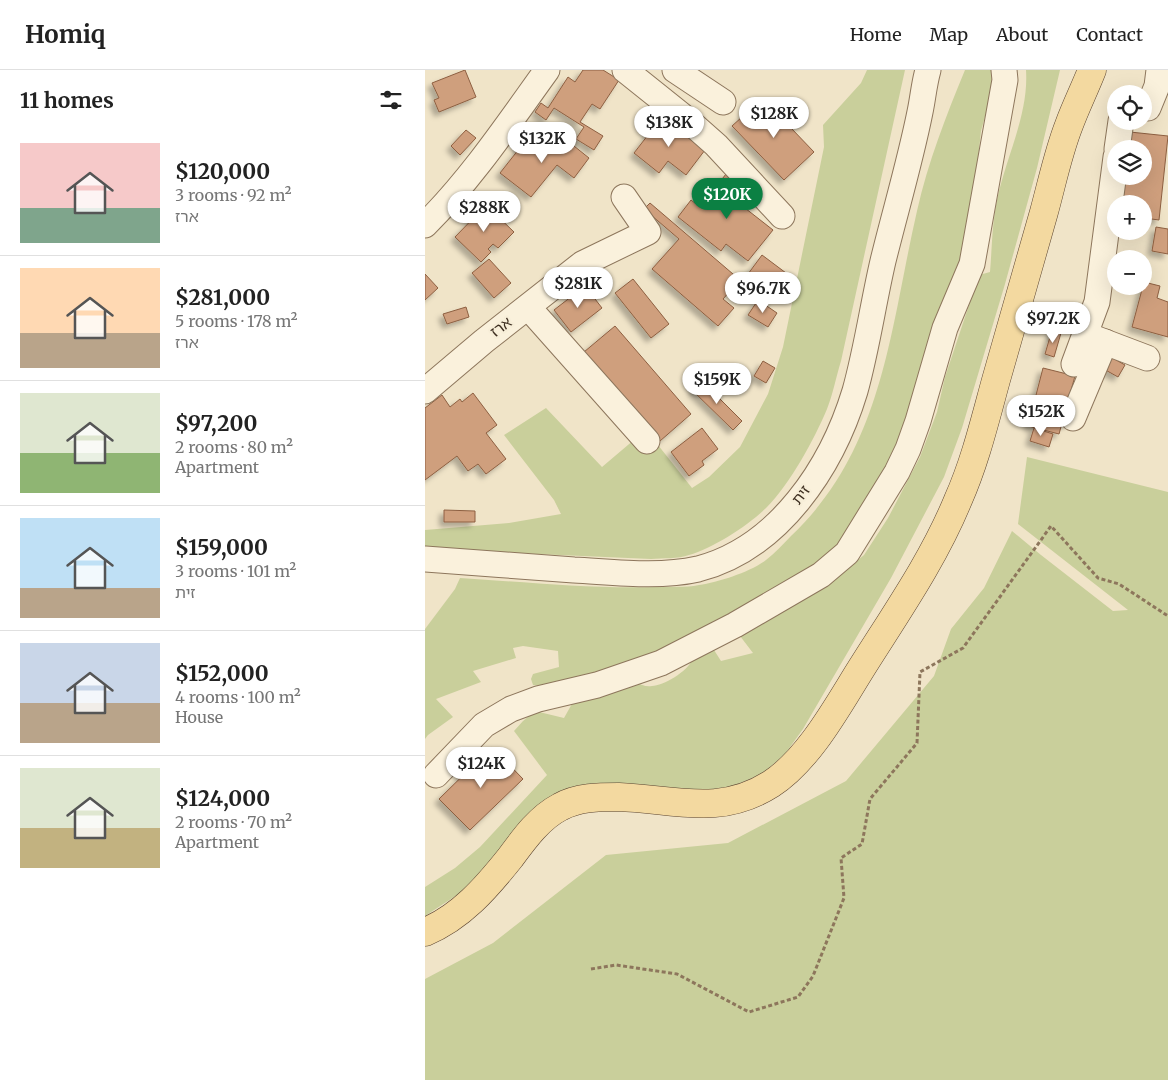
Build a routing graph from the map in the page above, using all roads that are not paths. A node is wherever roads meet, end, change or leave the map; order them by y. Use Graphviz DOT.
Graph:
graph roads {
  1 [pos="547,70"];
  2 [pos="625,70"];
  3 [pos="675,70"];
  4 [pos="927,70"];
  5 [pos="945,70"];
  6 [pos="1004,70"];
  7 [pos="1075,70"];
  8 [pos="1092,70"];
  9 [pos="1159,70"];
  10 [pos="1152,96"];
  11 [pos="723,102"];
  12 [pos="920,113"];
  13 [pos="1068,126"];
  14 [pos="1112,185"];
  15 [pos="624,197"];
  16 [pos="782,216"];
  17 [pos="425,225"];
  18 [pos="528,307"];
  19 [pos="1095,338"];
  20 [pos="1147,358"];
  21 [pos="1074,364"];
  22 [pos="425,391"];
  23 [pos="1073,418"];
  24 [pos="647,441"];
  25 [pos="425,559"];
  26 [pos="436,775"];
  27 [pos="425,932"];
  1 -- 17 [label="street"];
  2 -- 16 [label="street"];
  3 -- 11 [label="street"];
  4 -- 12 [label="street, זית"];
  5 -- 12 [label="street, זית"];
  6 -- 26 [label="street"];
  7 -- 13 [label="main road"];
  8 -- 13 [label="main road"];
  9 -- 10 [label="street"];
  12 -- 25 [label="street, זית"];
  13 -- 27 [label="main road"];
  14 -- 19 [label="street"];
  15 -- 18 [label="street, ארז"];
  18 -- 22 [label="street, ארז"];
  18 -- 24 [label="street"];
  19 -- 20 [label="street"];
  19 -- 21 [label="street"];
  19 -- 23 [label="street"];
}
